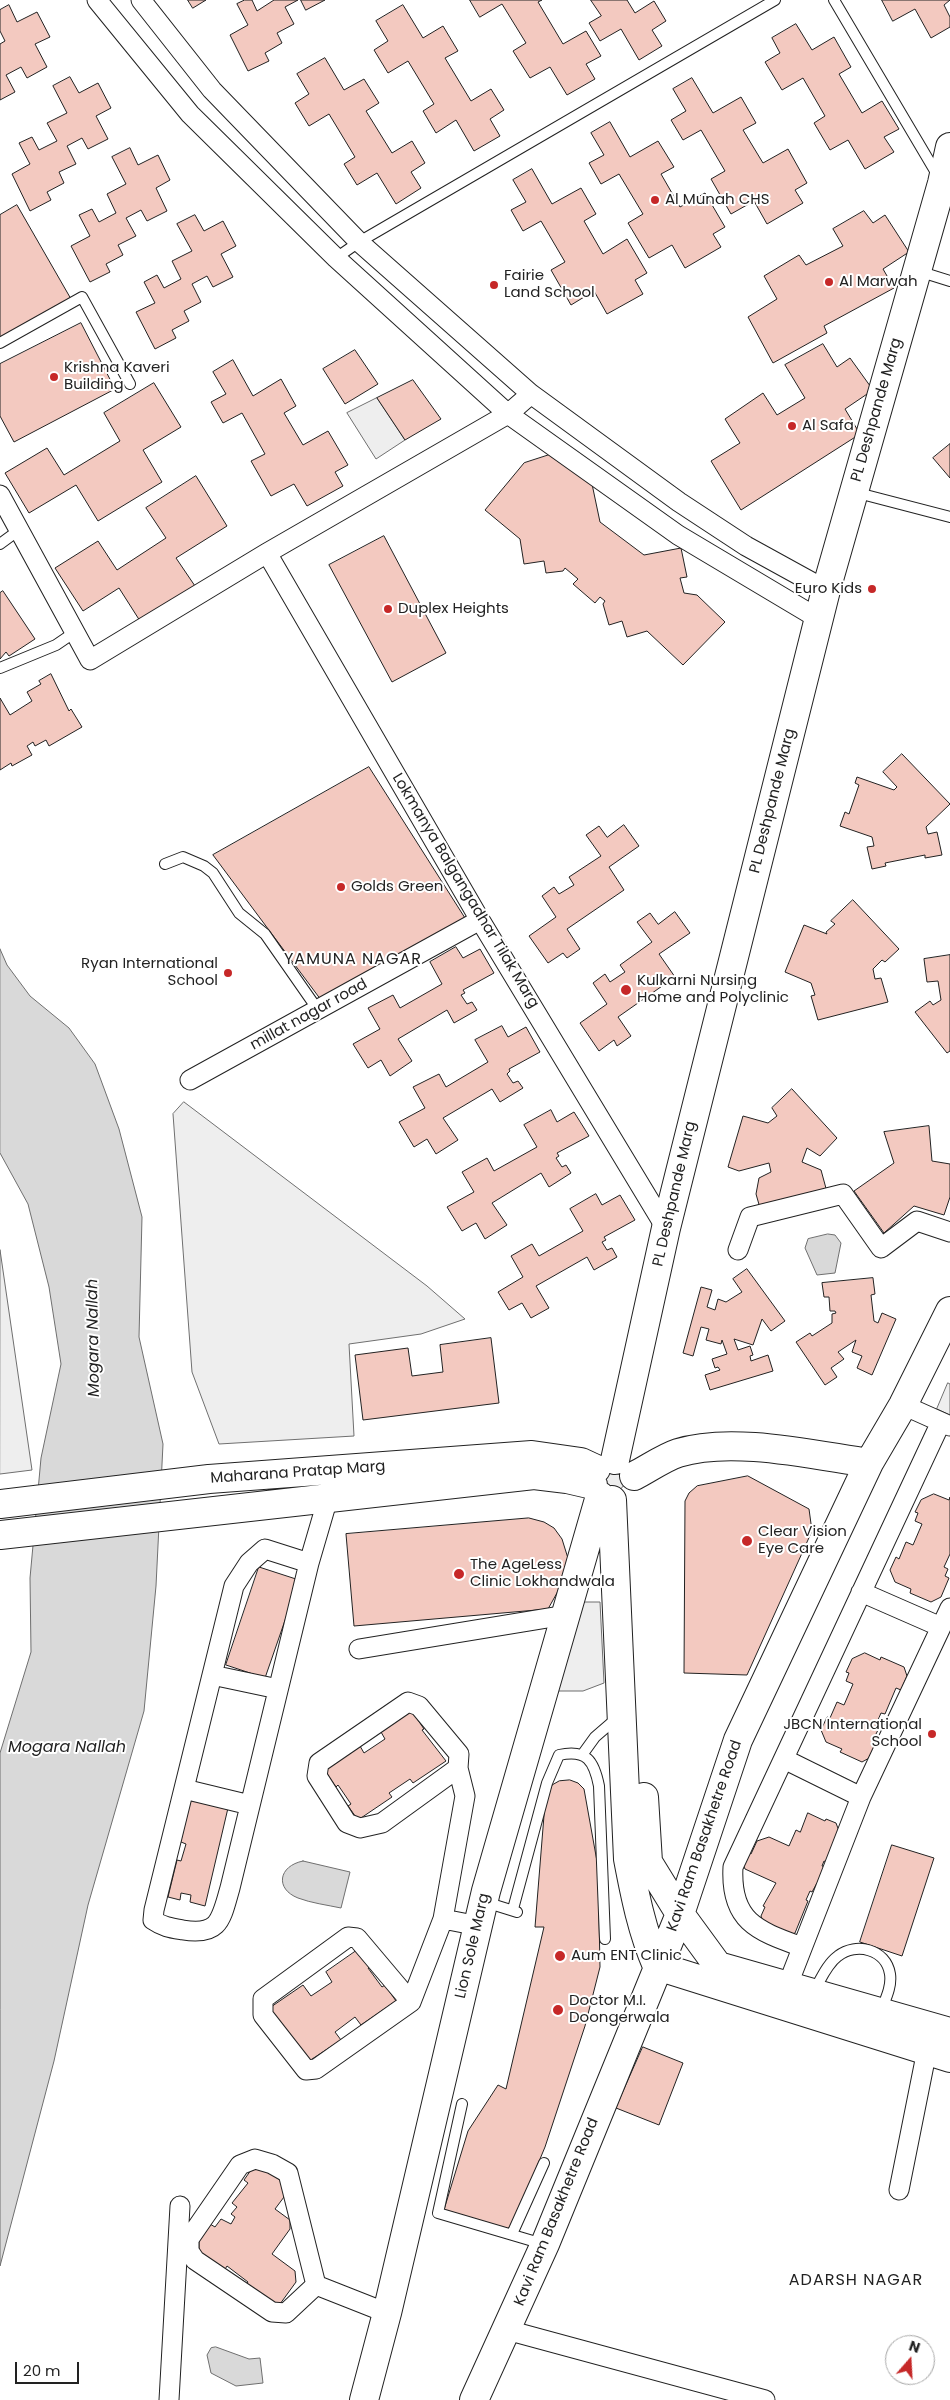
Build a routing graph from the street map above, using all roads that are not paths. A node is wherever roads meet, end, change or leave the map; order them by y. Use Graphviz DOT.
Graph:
graph roads {
  1 [pos="97,0"];
  2 [pos="142,0"];
  3 [pos="775,0"];
  4 [pos="834,0"];
  5 [pos="950,147"];
  6 [pos="942,182"];
  7 [pos="359,242"];
  8 [pos="336,258"];
  9 [pos="917,271"];
  10 [pos="950,281"];
  11 [pos="0,343"];
  12 [pos="130,384"];
  13 [pos="531,394"];
  14 [pos="508,414"];
  15 [pos="854,492"];
  16 [pos="0,495"];
  17 [pos="950,517"];
  18 [pos="19,530"];
  19 [pos="0,544"];
  20 [pos="267,553"];
  21 [pos="826,590"];
  22 [pos="819,619"];
  23 [pos="75,632"];
  24 [pos="0,668"];
  25 [pos="164,864"];
  26 [pos="480,920"];
  27 [pos="318,1010"];
  28 [pos="190,1080"];
  29 [pos="666,1228"];
  30 [pos="950,1232"];
  31 [pos="738,1250"];
  32 [pos="950,1311"];
  33 [pos="903,1405"];
  34 [pos="946,1424"];
  35 [pos="868,1463"];
  36 [pos="610,1483"];
  37 [pos="328,1498"];
  38 [pos="0,1504"];
  39 [pos="0,1535"];
  40 [pos="309,1563"];
  41 [pos="861,1592"];
  42 [pos="950,1608"];
  43 [pos="566,1615"];
  44 [pos="941,1627"];
  45 [pos="359,1649"];
  46 [pos="212,1674"];
  47 [pos="278,1689"];
  48 [pos="621,1715"];
  49 [pos="582,1756"];
  50 [pos="784,1760"];
  51 [pos="458,1768"];
  52 [pos="184,1788"];
  53 [pos="861,1797"];
  54 [pos="250,1805"];
  55 [pos="482,1914"];
  56 [pos="680,1914"];
  57 [pos="443,1919"];
  58 [pos="605,1939"];
  59 [pos="802,1947"];
  60 [pos="657,1966"];
  61 [pos="813,1993"];
  62 [pos="783,1995"];
  63 [pos="411,2002"];
  64 [pos="880,2012"];
  65 [pos="950,2032"];
  66 [pos="939,2054"];
  67 [pos="456,2103"];
  68 [pos="544,2163"];
  69 [pos="899,2190"];
  70 [pos="180,2206"];
  71 [pos="512,2234"];
  72 [pos="544,2244"];
  73 [pos="316,2285"];
  74 [pos="387,2313"];
  75 [pos="508,2330"];
  76 [pos="169,2400"];
  77 [pos="364,2400"];
  78 [pos="474,2400"];
  79 [pos="765,2400"];
  1 -- 8 [label="street"];
  2 -- 7 [label="street"];
  3 -- 7 [label="lane"];
  4 -- 6 [label="lane"];
  5 -- 6 [label="street, PL Deshpande Marg"];
  6 -- 9 [label="street, PL Deshpande Marg"];
  7 -- 8 [label="lane"];
  7 -- 13 [label="street"];
  8 -- 14 [label="street"];
  9 -- 10 [label="lane"];
  9 -- 15 [label="street, PL Deshpande Marg"];
  11 -- 12 [label="lane"];
  13 -- 14 [label="street"];
  13 -- 21 [label="street"];
  14 -- 20 [label="street"];
  14 -- 22 [label="street"];
  15 -- 17 [label="lane"];
  15 -- 21 [label="street, PL Deshpande Marg"];
  16 -- 18 [label="street"];
  18 -- 19 [label="lane"];
  18 -- 23 [label="street"];
  20 -- 23 [label="street"];
  20 -- 26 [label="street, Lokmanya Balgangadhar Tilak Marg"];
  21 -- 22 [label="street, PL Deshpande Marg"];
  22 -- 29 [label="street, PL Deshpande Marg"];
  23 -- 24 [label="lane"];
  25 -- 27 [label="lane"];
  26 -- 27 [label="street, millat nagar road"];
  26 -- 29 [label="street, Lokmanya Balgangadhar Tilak Marg"];
  27 -- 28 [label="street, millat nagar road"];
  29 -- 36 [label="street, PL Deshpande Marg"];
  30 -- 31 [label="street"];
  32 -- 33 [label="street, Kavi Ram Basakhetre Road"];
  33 -- 34 [label="street"];
  33 -- 35 [label="street, Kavi Ram Basakhetre Road"];
  34 -- 41 [label="street"];
  35 -- 36 [label="street"];
  35 -- 56 [label="street, Kavi Ram Basakhetre Road"];
  36 -- 37 [label="street, Maharana Pratap Marg"];
  36 -- 38 [label="street, Maharana Pratap Marg"];
  36 -- 43 [label="street, Lion Sole Marg"];
  36 -- 48 [label="street"];
  36 -- 56 [label="street"];
  37 -- 39 [label="street, Maharana Pratap Marg"];
  37 -- 40 [label="street"];
  40 -- 46 [label="street"];
  40 -- 47 [label="street"];
  41 -- 44 [label="street"];
  41 -- 50 [label="street"];
  42 -- 44 [label="street"];
  43 -- 45 [label="street"];
  43 -- 55 [label="street, Lion Sole Marg"];
  44 -- 53 [label="street"];
  46 -- 47 [label="street"];
  46 -- 52 [label="street"];
  47 -- 54 [label="street"];
  48 -- 49 [label="lane"];
  48 -- 60 [label="street"];
  49 -- 55 [label="lane"];
  49 -- 58 [label="lane"];
  50 -- 53 [label="street"];
  50 -- 59 [label="street"];
  51 -- 51 [label="street"];
  51 -- 57 [label="street"];
  52 -- 54 [label="street"];
  52 -- 54 [label="street"];
  53 -- 59 [label="street"];
  55 -- 57 [label="street"];
  55 -- 67 [label="street, Lion Sole Marg"];
  56 -- 60 [label="street, Kavi Ram Basakhetre Road"];
  56 -- 62 [label="street"];
  57 -- 63 [label="street"];
  59 -- 62 [label="street"];
  60 -- 62 [label="street"];
  60 -- 72 [label="street, Kavi Ram Basakhetre Road"];
  61 -- 62 [label="street"];
  61 -- 64 [label="street"];
  61 -- 64 [label="lane"];
  62 -- 66 [label="street"];
  63 -- 63 [label="street"];
  64 -- 65 [label="street"];
  66 -- 69 [label="street"];
  67 -- 71 [label="lane"];
  67 -- 74 [label="street, Lion Sole Marg"];
  68 -- 71 [label="lane"];
  70 -- 76 [label="street"];
  71 -- 72 [label="lane"];
  72 -- 75 [label="street, Kavi Ram Basakhetre Road"];
  73 -- 73 [label="street"];
  73 -- 74 [label="street"];
  74 -- 77 [label="street, Lion Sole Marg"];
  75 -- 78 [label="street, Kavi Ram Basakhetre Road"];
  75 -- 79 [label="street"];
}
